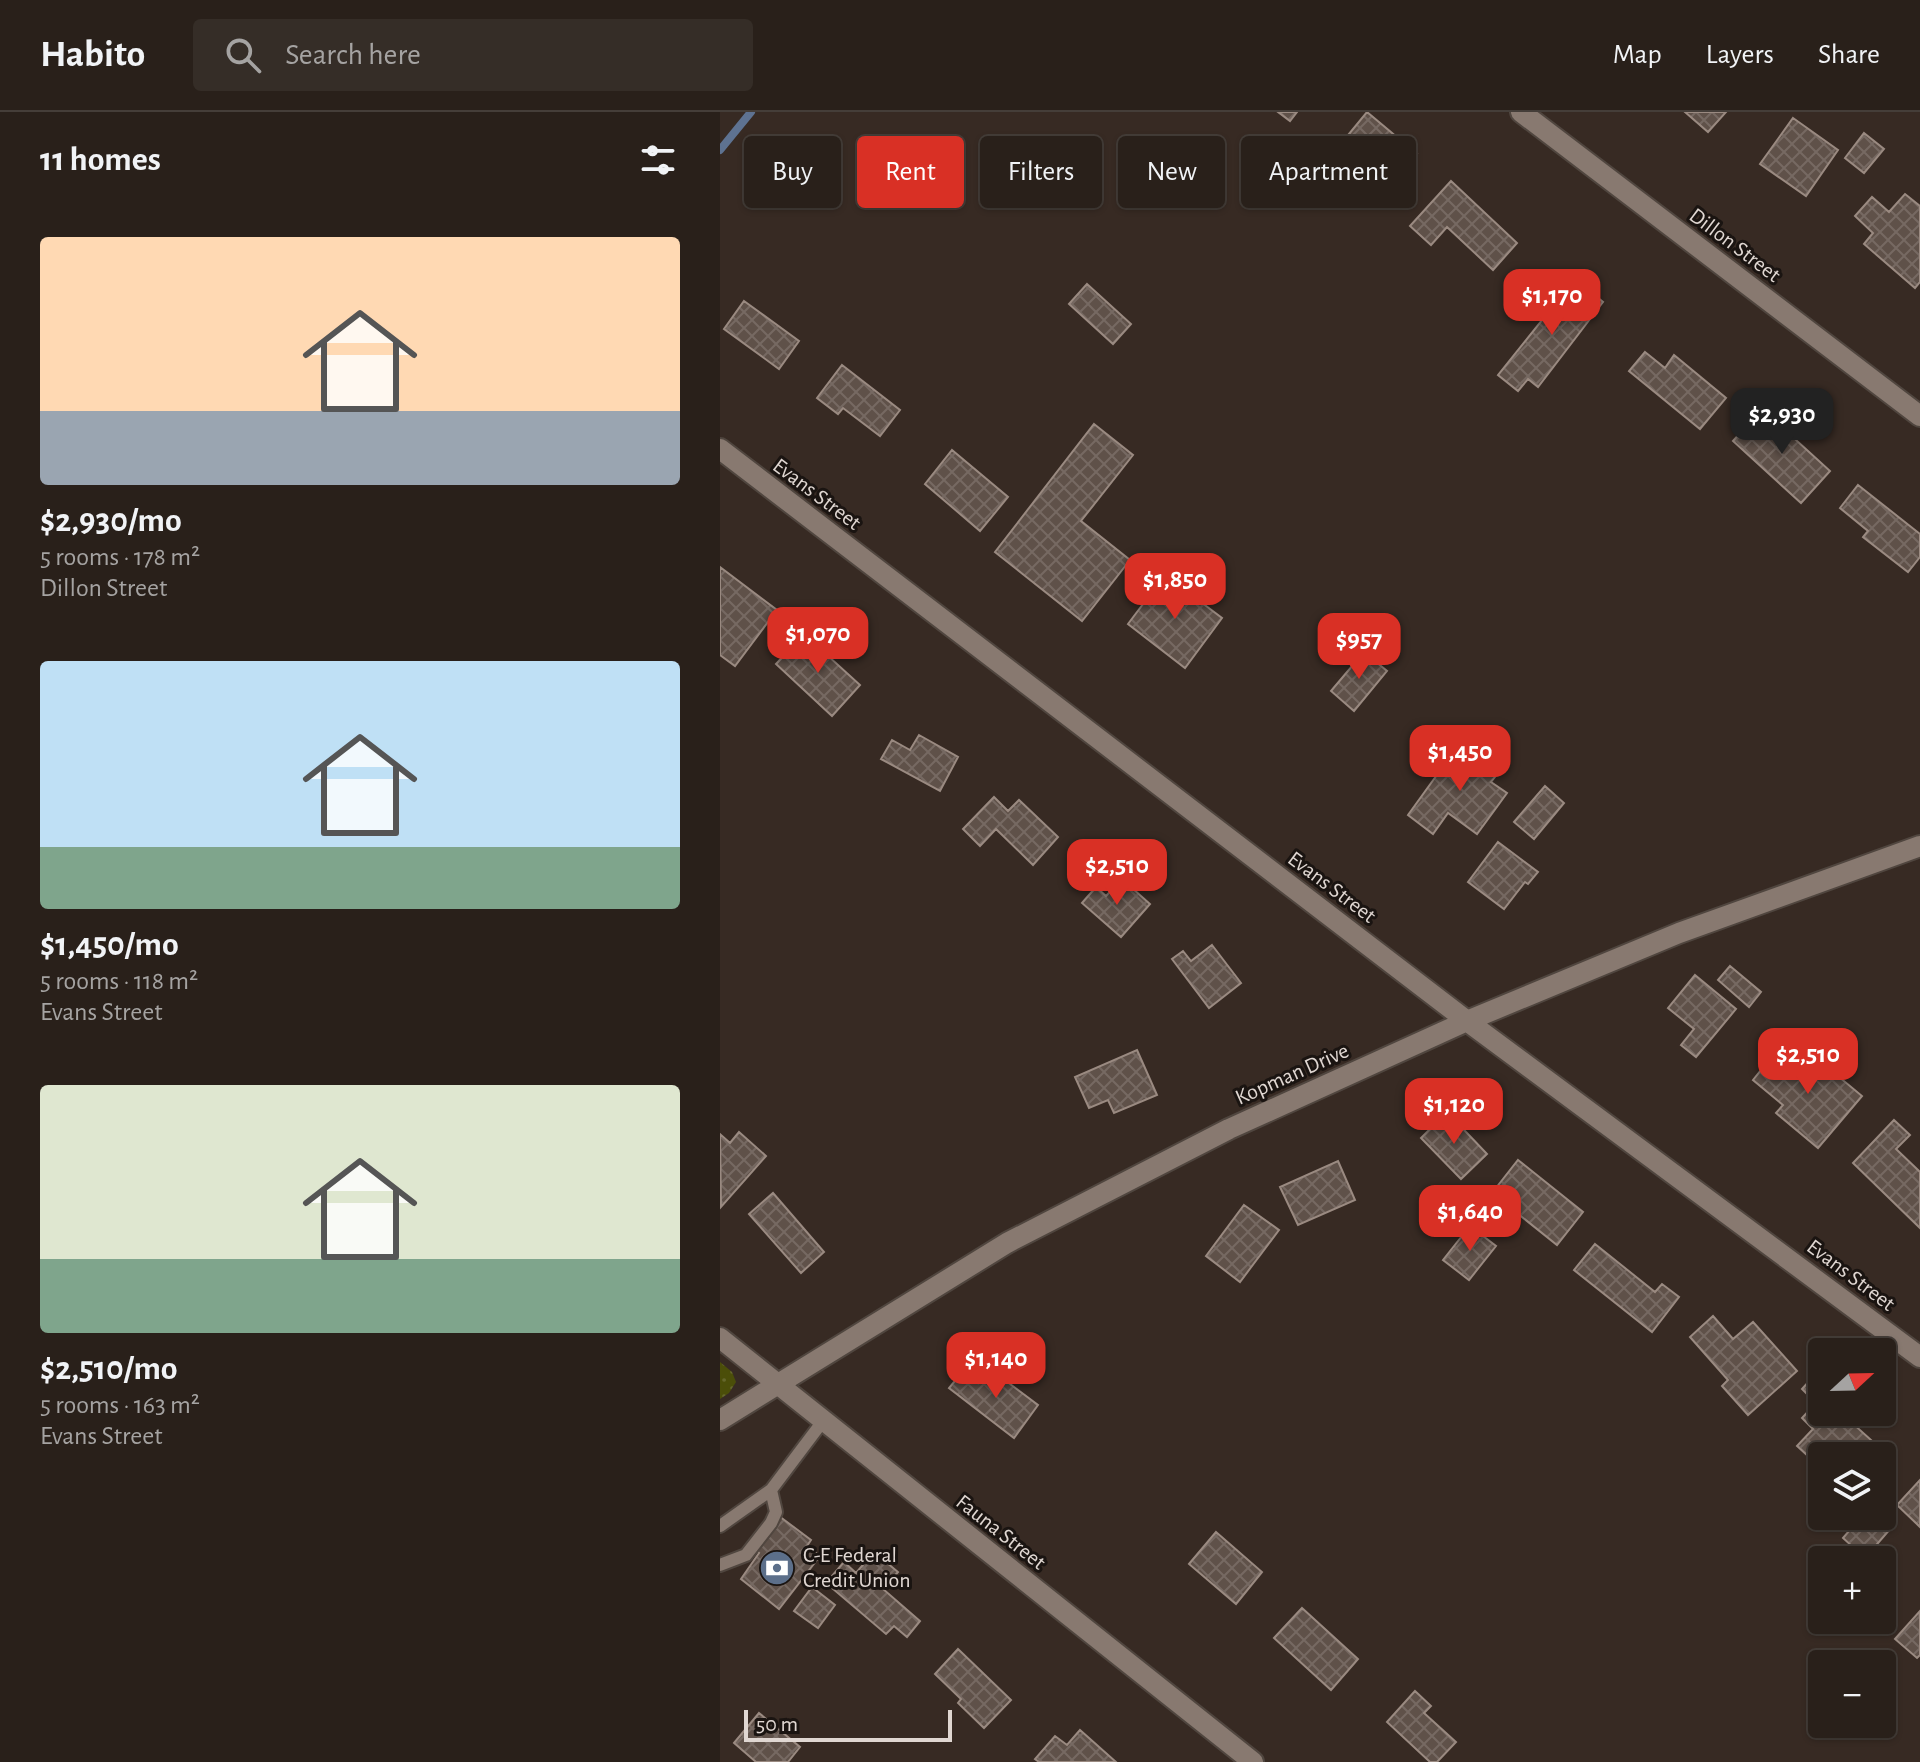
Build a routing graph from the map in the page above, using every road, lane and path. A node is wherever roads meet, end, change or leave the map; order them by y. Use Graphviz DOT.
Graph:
graph roads {
  1 [pos="1521,112"];
  2 [pos="1920,416"];
  3 [pos="720,449"];
  4 [pos="1920,846"];
  5 [pos="1467,1021"];
  6 [pos="720,1338"];
  7 [pos="1920,1357"];
  8 [pos="778,1384"];
  9 [pos="720,1420"];
  10 [pos="823,1421"];
  11 [pos="771,1490"];
  12 [pos="720,1526"];
  13 [pos="720,1565"];
  14 [pos="1253,1762"];
  1 -- 2 [label="street, Dillon Street"];
  3 -- 5 [label="street, Evans Street"];
  4 -- 5 [label="street, Kopman Drive"];
  5 -- 7 [label="street, Evans Street"];
  5 -- 8 [label="street, Kopman Drive"];
  6 -- 8 [label="street, Fauna Street"];
  8 -- 9 [label="street, Kopman Drive"];
  8 -- 10 [label="street, Fauna Street"];
  10 -- 11 [label="lane"];
  10 -- 14 [label="street, Fauna Street"];
  11 -- 12 [label="lane"];
  11 -- 13 [label="lane"];
}
